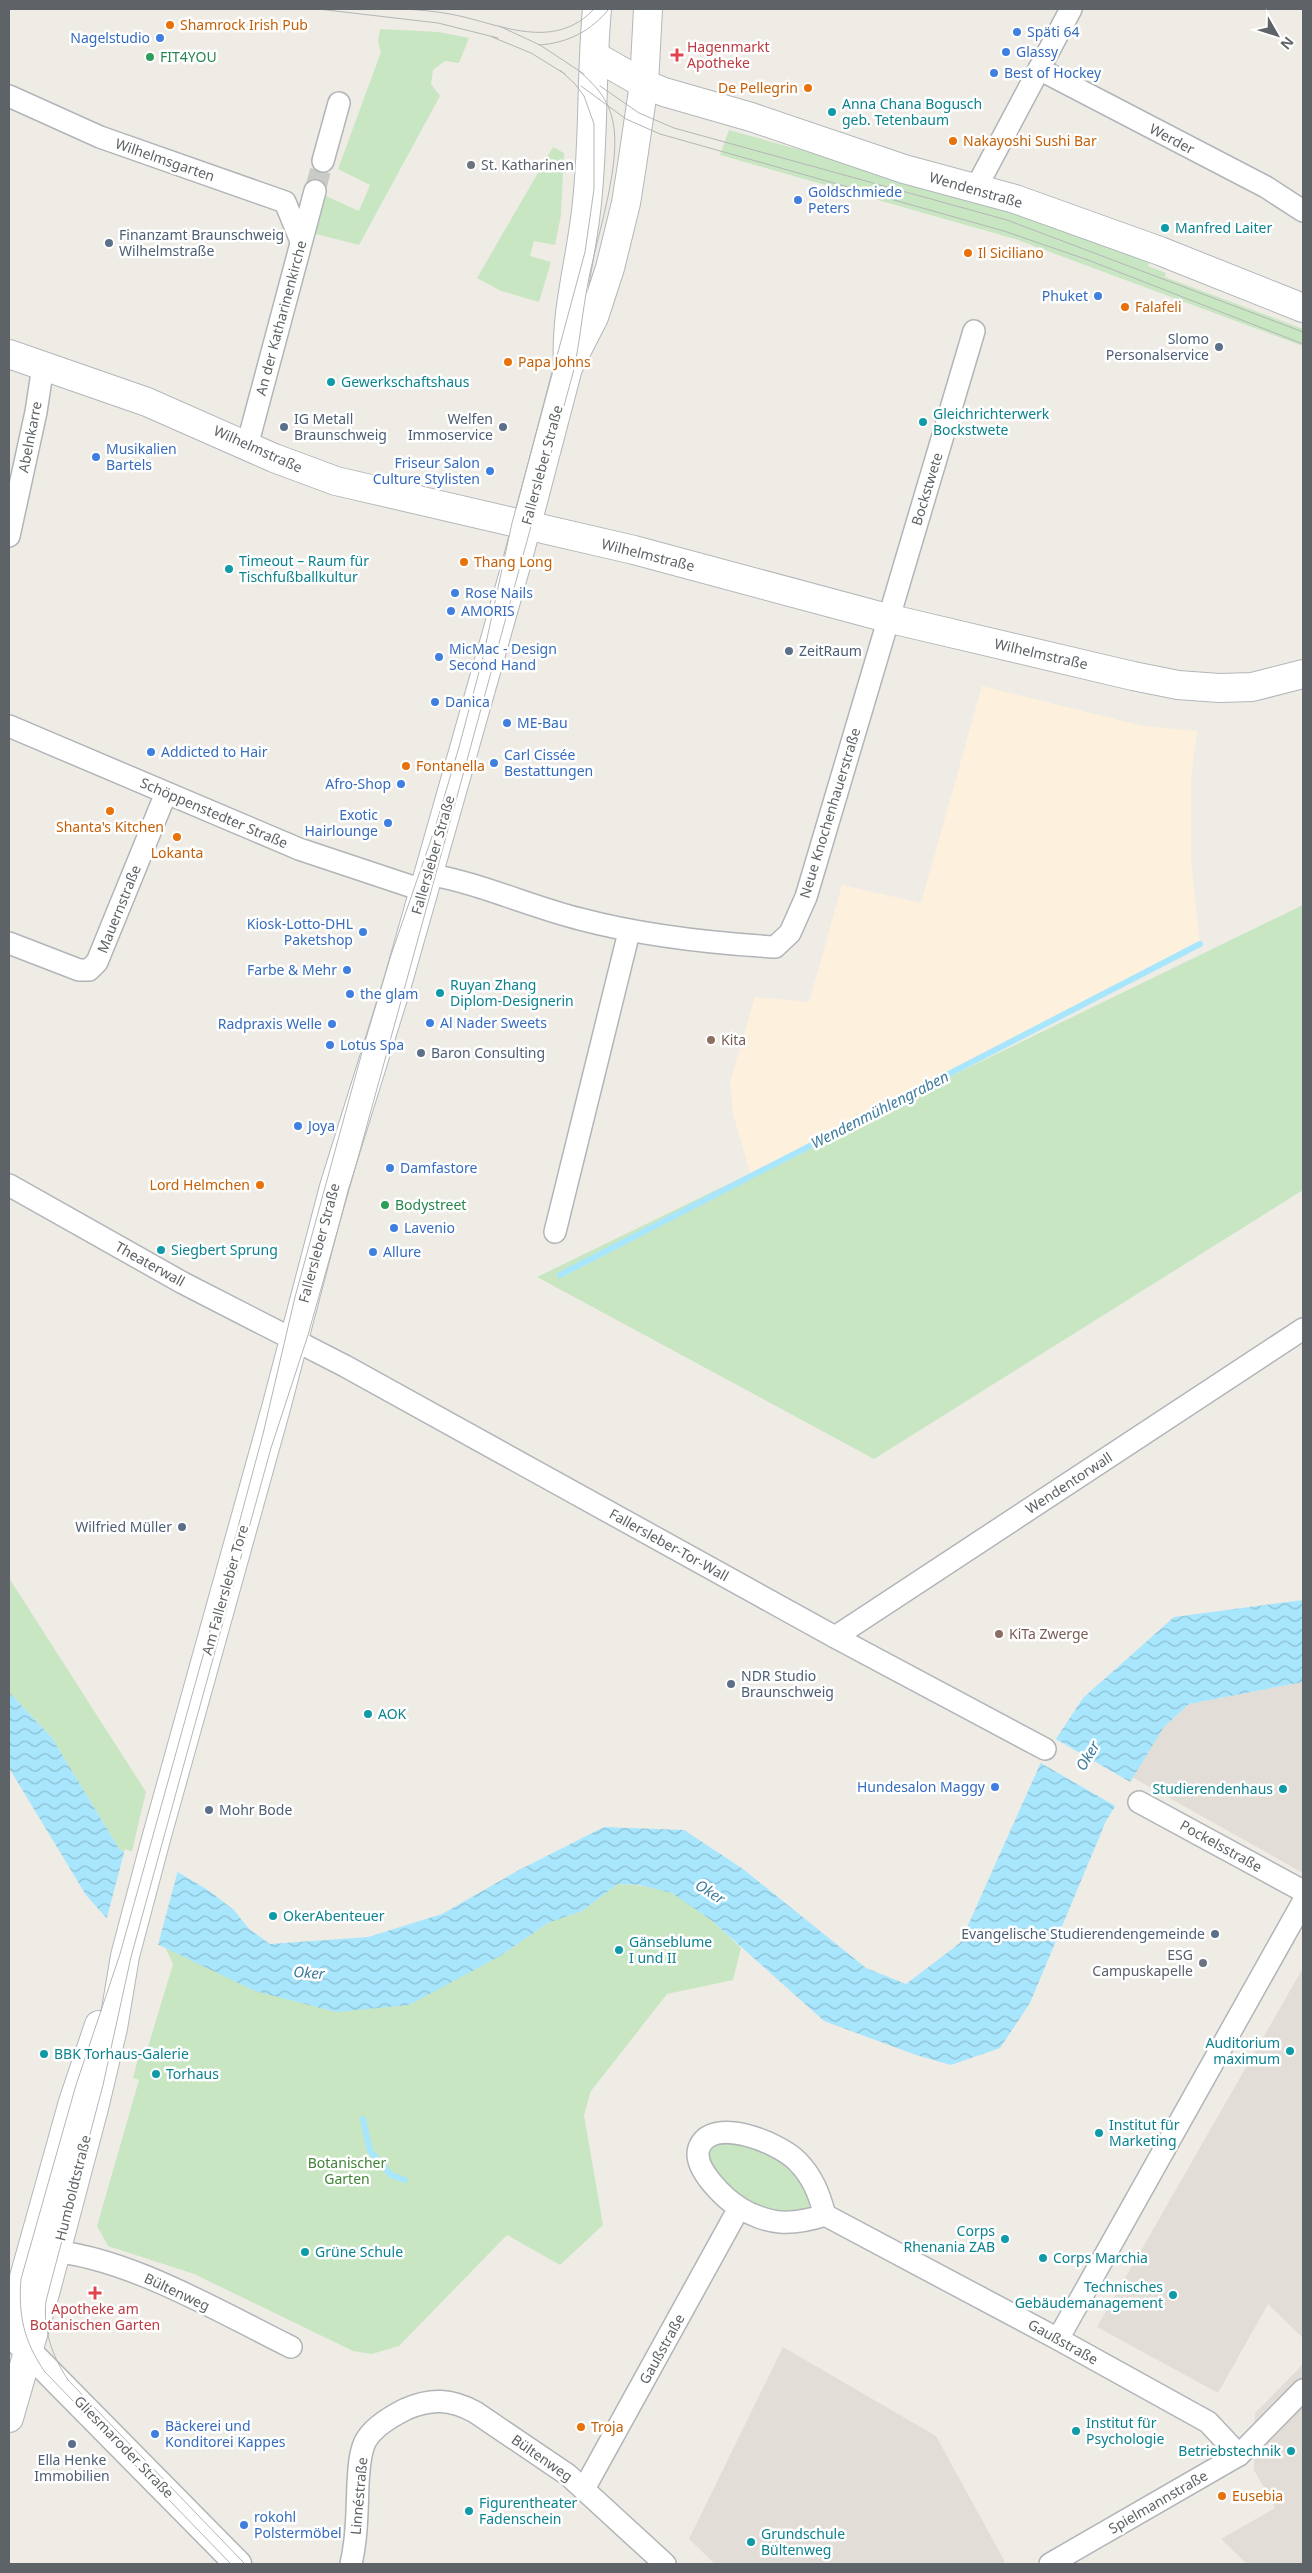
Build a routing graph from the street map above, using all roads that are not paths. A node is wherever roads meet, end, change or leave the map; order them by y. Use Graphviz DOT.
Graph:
graph roads {
  1 [pos="597,9"];
  2 [pos="648,9"];
  3 [pos="1071,9"];
  4 [pos="595,56"];
  5 [pos="1039,69"];
  6 [pos="644,84"];
  7 [pos="9,96"];
  8 [pos="340,103"];
  9 [pos="323,161"];
  10 [pos="976,188"];
  11 [pos="315,191"];
  12 [pos="1303,210"];
  13 [pos="301,241"];
  14 [pos="1303,308"];
  15 [pos="974,331"];
  16 [pos="9,354"];
  17 [pos="43,366"];
  18 [pos="568,368"];
  19 [pos="247,446"];
  20 [pos="526,526"];
  21 [pos="9,536"];
  22 [pos="887,618"];
  23 [pos="1303,674"];
  24 [pos="9,726"];
  25 [pos="166,793"];
  26 [pos="425,882"];
  27 [pos="629,932"];
  28 [pos="9,943"];
  29 [pos="9,1185"];
  30 [pos="555,1232"];
  31 [pos="1303,1329"];
  32 [pos="294,1340"];
  33 [pos="835,1637"];
  34 [pos="1046,1749"];
  35 [pos="1140,1802"];
  36 [pos="156,1839"];
  37 [pos="1303,1891"];
  38 [pos="1303,1902"];
  39 [pos="739,2208"];
  40 [pos="824,2214"];
  41 [pos="44,2250"];
  42 [pos="9,2331"];
  43 [pos="1058,2339"];
  44 [pos="291,2347"];
  45 [pos="28,2351"];
  46 [pos="14,2381"];
  47 [pos="1303,2390"];
  48 [pos="398,2413"];
  49 [pos="9,2418"];
  50 [pos="1239,2455"];
  51 [pos="584,2489"];
  52 [pos="238,2564"];
  53 [pos="351,2564"];
  54 [pos="665,2564"];
  55 [pos="1050,2564"];
  1 -- 4 [label="main road, Fallersleber Straße"];
  2 -- 6 [label="main road, Fallersleber Straße"];
  3 -- 5 [label="street"];
  4 -- 6 [label="main road, Wendenstraße"];
  4 -- 18 [label="main road, Fallersleber Straße"];
  5 -- 10 [label="street"];
  5 -- 12 [label="street, Werder"];
  6 -- 10 [label="main road, Wendenstraße"];
  6 -- 18 [label="main road, Fallersleber Straße"];
  7 -- 13 [label="street, Wilhelmsgarten"];
  8 -- 9 [label="street"];
  10 -- 14 [label="main road, Wendenstraße"];
  11 -- 13 [label="street, An der Katharinenkirche"];
  13 -- 19 [label="street, An der Katharinenkirche"];
  15 -- 22 [label="street, Bockstwete"];
  16 -- 17 [label="main road, Wilhelmstraße"];
  17 -- 19 [label="main road, Wilhelmstraße"];
  17 -- 21 [label="street, Abelnkarre"];
  18 -- 20 [label="main road, Fallersleber Straße"];
  19 -- 20 [label="main road, Wilhelmstraße"];
  20 -- 22 [label="main road, Wilhelmstraße"];
  20 -- 26 [label="main road, Fallersleber Straße"];
  22 -- 23 [label="main road, Wilhelmstraße"];
  22 -- 27 [label="street, Neue Knochenhauerstraße"];
  24 -- 25 [label="street, Schöppenstedter Straße"];
  25 -- 26 [label="street, Schöppenstedter Straße"];
  25 -- 28 [label="street, Mauernstraße"];
  26 -- 27 [label="street, Neue Knochenhauerstraße"];
  26 -- 32 [label="main road, Fallersleber Straße"];
  27 -- 30 [label="street"];
  29 -- 32 [label="street, Theaterwall"];
  31 -- 33 [label="street, Wendentorwall"];
  32 -- 33 [label="street, Fallersleber-Tor-Wall"];
  32 -- 36 [label="main road, Am Fallersleber Tore"];
  33 -- 34 [label="street, Fallersleber-Tor-Wall"];
  35 -- 37 [label="street, Pockelsstraße"];
  36 -- 41 [label="main road, Humboldtstraße"];
  38 -- 43 [label="street"];
  39 -- 40 [label="street"];
  39 -- 40 [label="street"];
  39 -- 51 [label="street, Gaußstraße"];
  40 -- 43 [label="street, Gaußstraße"];
  41 -- 42 [label="main road, Humboldtstraße"];
  41 -- 44 [label="street, Bültenweg"];
  41 -- 45 [label="main road, Humboldtstraße"];
  42 -- 45 [label="street, Gliesmaroder Straße"];
  43 -- 50 [label="street, Gaußstraße"];
  45 -- 46 [label="main road, Humboldtstraße"];
  45 -- 52 [label="street, Gliesmaroder Straße"];
  46 -- 49 [label="main road, Humboldtstraße"];
  47 -- 50 [label="street, Spielmannstraße"];
  48 -- 51 [label="street, Bültenweg"];
  48 -- 53 [label="street, Linnéstraße"];
  50 -- 55 [label="street, Spielmannstraße"];
  51 -- 54 [label="street, Bültenweg"];
}
